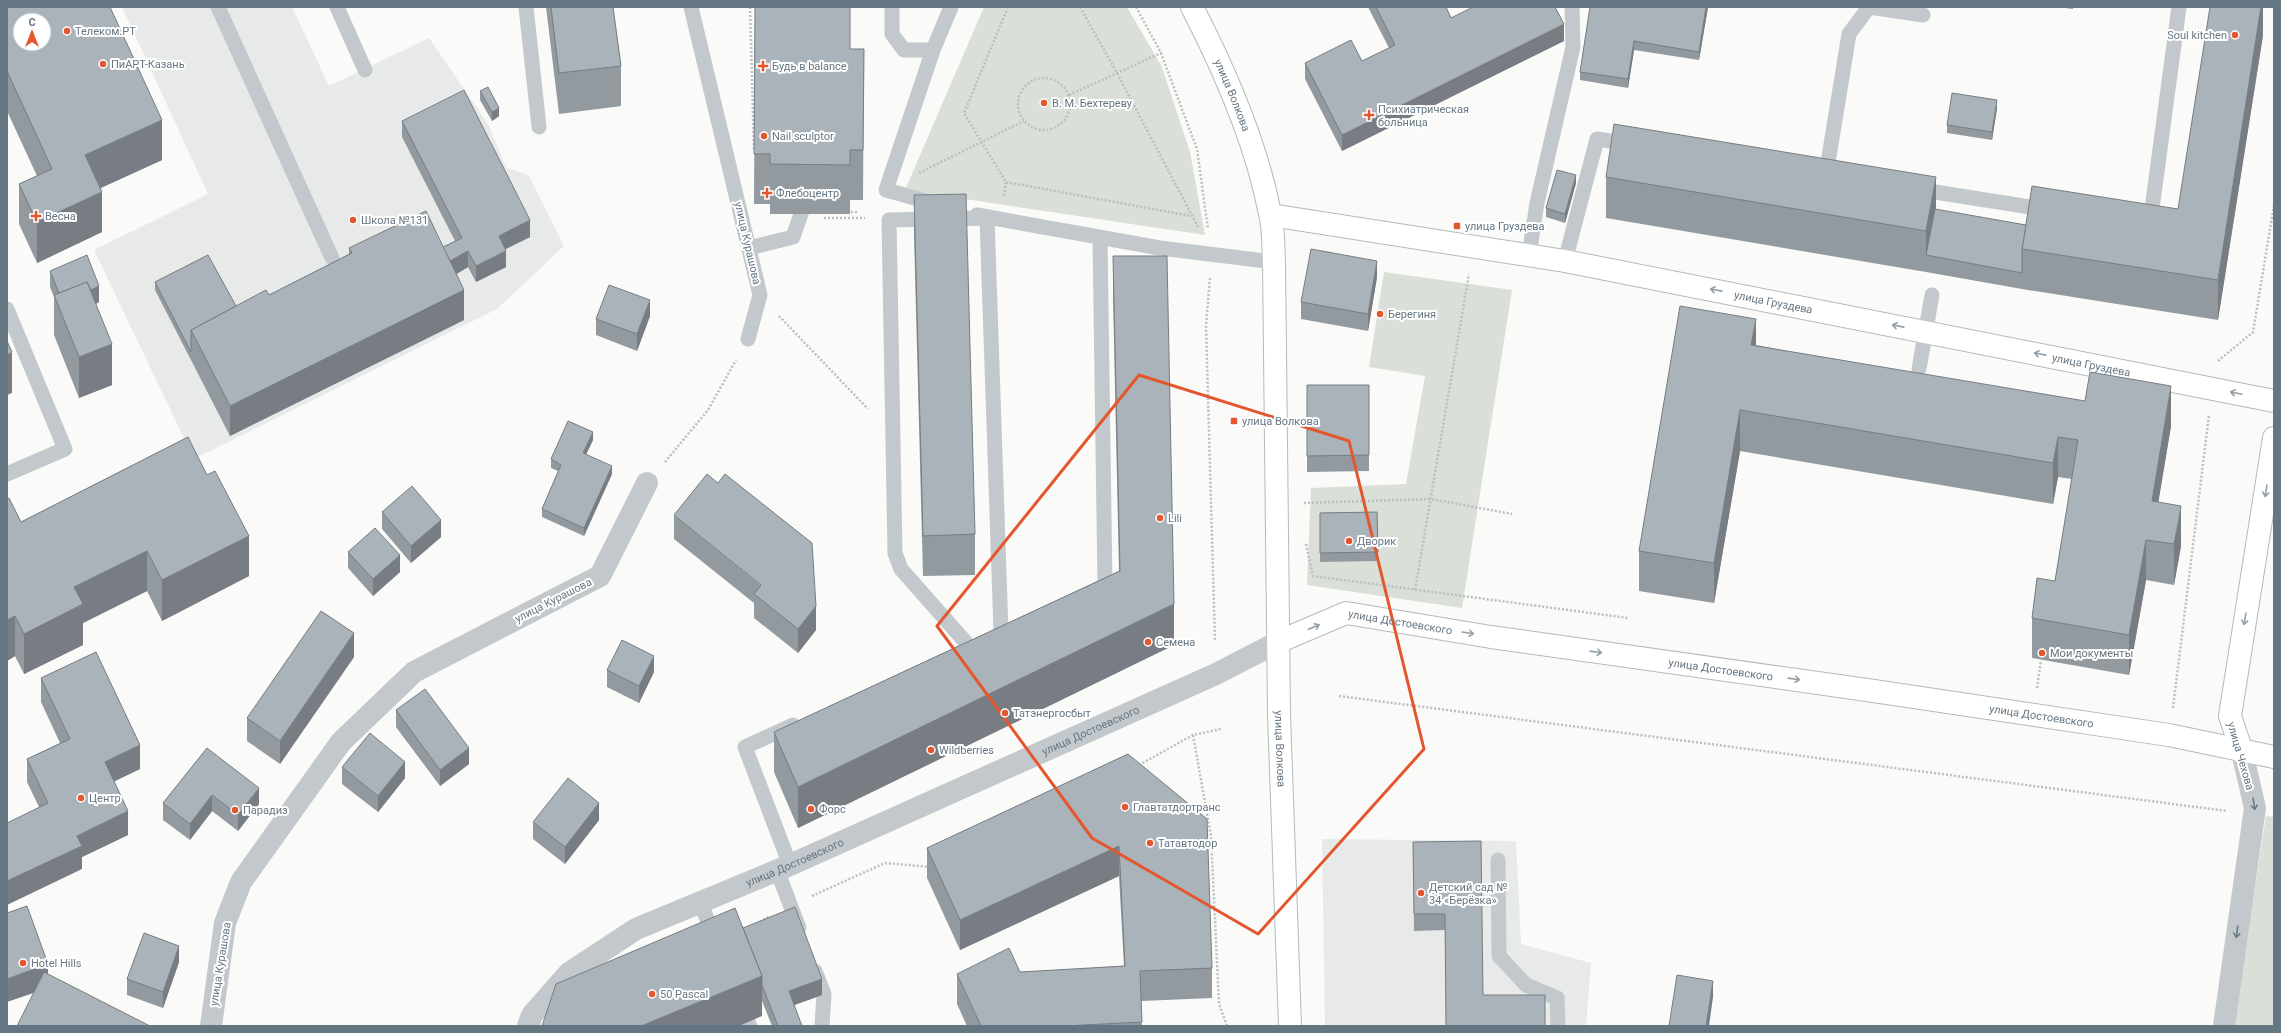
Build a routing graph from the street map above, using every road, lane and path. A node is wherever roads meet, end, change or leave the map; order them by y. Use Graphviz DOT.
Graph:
graph roads {
  1 [pos="218,7"];
  2 [pos="337,7"];
  3 [pos="526,7"];
  4 [pos="691,7"];
  5 [pos="750,7"];
  6 [pos="892,7"];
  7 [pos="951,7"];
  8 [pos="1008,7"];
  9 [pos="1080,7"];
  10 [pos="1136,7"];
  11 [pos="1192,7"];
  12 [pos="1572,7"];
  13 [pos="2179,7"];
  14 [pos="1923,15"];
  15 [pos="933,50"];
  16 [pos="1161,53"];
  17 [pos="364,70"];
  18 [pos="1117,73"];
  19 [pos="1069,95"];
  20 [pos="1024,121"];
  21 [pos="539,127"];
  22 [pos="982,142"];
  23 [pos="1645,146"];
  24 [pos="754,157"];
  25 [pos="1810,172"];
  26 [pos="1826,175"];
  27 [pos="1842,177"];
  28 [pos="1904,187"];
  29 [pos="886,190"];
  30 [pos="2274,205"];
  31 [pos="842,212"];
  32 [pos="857,212"];
  33 [pos="868,212"];
  34 [pos="2066,213"];
  35 [pos="801,214"];
  36 [pos="1271,215"];
  37 [pos="1192,216"];
  38 [pos="848,218"];
  39 [pos="987,218"];
  40 [pos="2134,224"];
  41 [pos="1100,238"];
  42 [pos="749,248"];
  43 [pos="1212,254"];
  44 [pos="1528,255"];
  45 [pos="332,258"];
  46 [pos="1565,261"];
  47 [pos="1274,262"];
  48 [pos="1470,268"];
  49 [pos="760,295"];
  50 [pos="1932,295"];
  51 [pos="7,309"];
  52 [pos="1926,332"];
  53 [pos="748,338"];
  54 [pos="1919,369"];
  55 [pos="2216,389"];
  56 [pos="2274,400"];
  57 [pos="868,408"];
  58 [pos="2200,416"];
  59 [pos="2208,417"];
  60 [pos="2274,438"];
  61 [pos="7,474"];
  62 [pos="647,483"];
  63 [pos="1430,500"];
  64 [pos="1298,503"];
  65 [pos="1512,514"];
  66 [pos="1305,540"];
  67 [pos="1416,590"];
  68 [pos="1078,598"];
  69 [pos="1628,618"];
  70 [pos="1015,626"];
  71 [pos="985,639"];
  72 [pos="1278,642"];
  73 [pos="1215,644"];
  74 [pos="954,653"];
  75 [pos="1339,696"];
  76 [pos="2173,708"];
  77 [pos="803,721"];
  78 [pos="1221,729"];
  79 [pos="1193,735"];
  80 [pos="2242,752"];
  81 [pos="2274,757"];
  82 [pos="1136,767"];
  83 [pos="2234,812"];
  84 [pos="1205,831"];
  85 [pos="1211,836"];
  86 [pos="1498,860"];
  87 [pos="936,864"];
  88 [pos="784,867"];
  89 [pos="700,902"];
  90 [pos="790,905"];
  91 [pos="757,923"];
  92 [pos="803,939"];
  93 [pos="721,954"];
  94 [pos="811,960"];
  95 [pos="211,1026"];
  96 [pos="528,1026"];
  97 [pos="822,1026"];
  98 [pos="1227,1026"];
  99 [pos="1290,1026"];
  100 [pos="1558,1026"];
  101 [pos="2224,1026"];
  1 -- 45 [label="lane"];
  2 -- 17 [label="lane"];
  3 -- 21 [label="lane"];
  4 -- 42 [label="lane, улица Курашова"];
  5 -- 24 [label="path"];
  6 -- 15 [label="lane"];
  7 -- 15 [label="lane"];
  8 -- 22 [label="path"];
  9 -- 18 [label="path"];
  10 -- 16 [label="path"];
  11 -- 36 [label="street, улица Волкова"];
  12 -- 44 [label="lane"];
  13 -- 40 [label="lane"];
  14 -- 26 [label="lane"];
  15 -- 29 [label="lane"];
  16 -- 18 [label="path"];
  16 -- 43 [label="path"];
  18 -- 19 [label="path"];
  18 -- 37 [label="path"];
  19 -- 20 [label="path"];
  19 -- 20 [label="path"];
  20 -- 22 [label="path"];
  22 -- 29 [label="path"];
  22 -- 37 [label="path"];
  23 -- 46 [label="lane"];
  25 -- 26 [label="lane"];
  26 -- 27 [label="lane"];
  28 -- 34 [label="lane"];
  29 -- 39 [label="lane"];
  30 -- 55 [label="path"];
  31 -- 32 [label="path"];
  33 -- 38 [label="path"];
  35 -- 42 [label="lane"];
  36 -- 44 [label="street, улица Груздева"];
  36 -- 47 [label="street, улица Волкова"];
  37 -- 43 [label="path"];
  39 -- 41 [label="lane"];
  39 -- 71 [label="lane"];
  39 -- 71 [label="lane"];
  41 -- 43 [label="lane"];
  41 -- 68 [label="lane"];
  42 -- 49 [label="lane, улица Курашова"];
  43 -- 47 [label="lane"];
  43 -- 73 [label="path"];
  44 -- 46 [label="street, улица Груздева"];
  52 -- 46 [label="street, улица Груздева, one-way"];
  47 -- 72 [label="street, улица Волкова"];
  48 -- 63 [label="path"];
  49 -- 53 [label="lane, улица Курашова"];
  49 -- 57 [label="path"];
  50 -- 52 [label="lane"];
  51 -- 61 [label="lane"];
  52 -- 54 [label="lane"];
  55 -- 52 [label="street, улица Груздева, one-way"];
  53 -- 62 [label="path"];
  56 -- 55 [label="street, улица Груздева, one-way"];
  55 -- 59 [label="path"];
  58 -- 59 [label="path"];
  59 -- 76 [label="path"];
  60 -- 80 [label="street, улица Чехова, one-way"];
  62 -- 95 [label="street, улица Курашова"];
  63 -- 64 [label="path"];
  63 -- 65 [label="path"];
  63 -- 67 [label="path"];
  66 -- 67 [label="path"];
  67 -- 69 [label="path"];
  70 -- 71 [label="lane"];
  71 -- 74 [label="lane"];
  72 -- 80 [label="street, улица Достоевского, one-way"];
  72 -- 88 [label="street, улица Достоевского"];
  72 -- 99 [label="street, улица Волкова"];
  75 -- 83 [label="path"];
  77 -- 88 [label="lane"];
  78 -- 79 [label="path"];
  79 -- 82 [label="path"];
  79 -- 85 [label="path"];
  80 -- 81 [label="street, улица Достоевского"];
  80 -- 101 [label="street, улица Чехова, one-way"];
  84 -- 85 [label="path"];
  85 -- 98 [label="path"];
  86 -- 100 [label="lane"];
  87 -- 90 [label="path"];
  88 -- 89 [label="street, улица Достоевского"];
  88 -- 90 [label="lane"];
  89 -- 93 [label="lane"];
  89 -- 96 [label="street, улица Достоевского"];
  90 -- 91 [label="path"];
  90 -- 92 [label="lane"];
  94 -- 97 [label="lane"];
}
